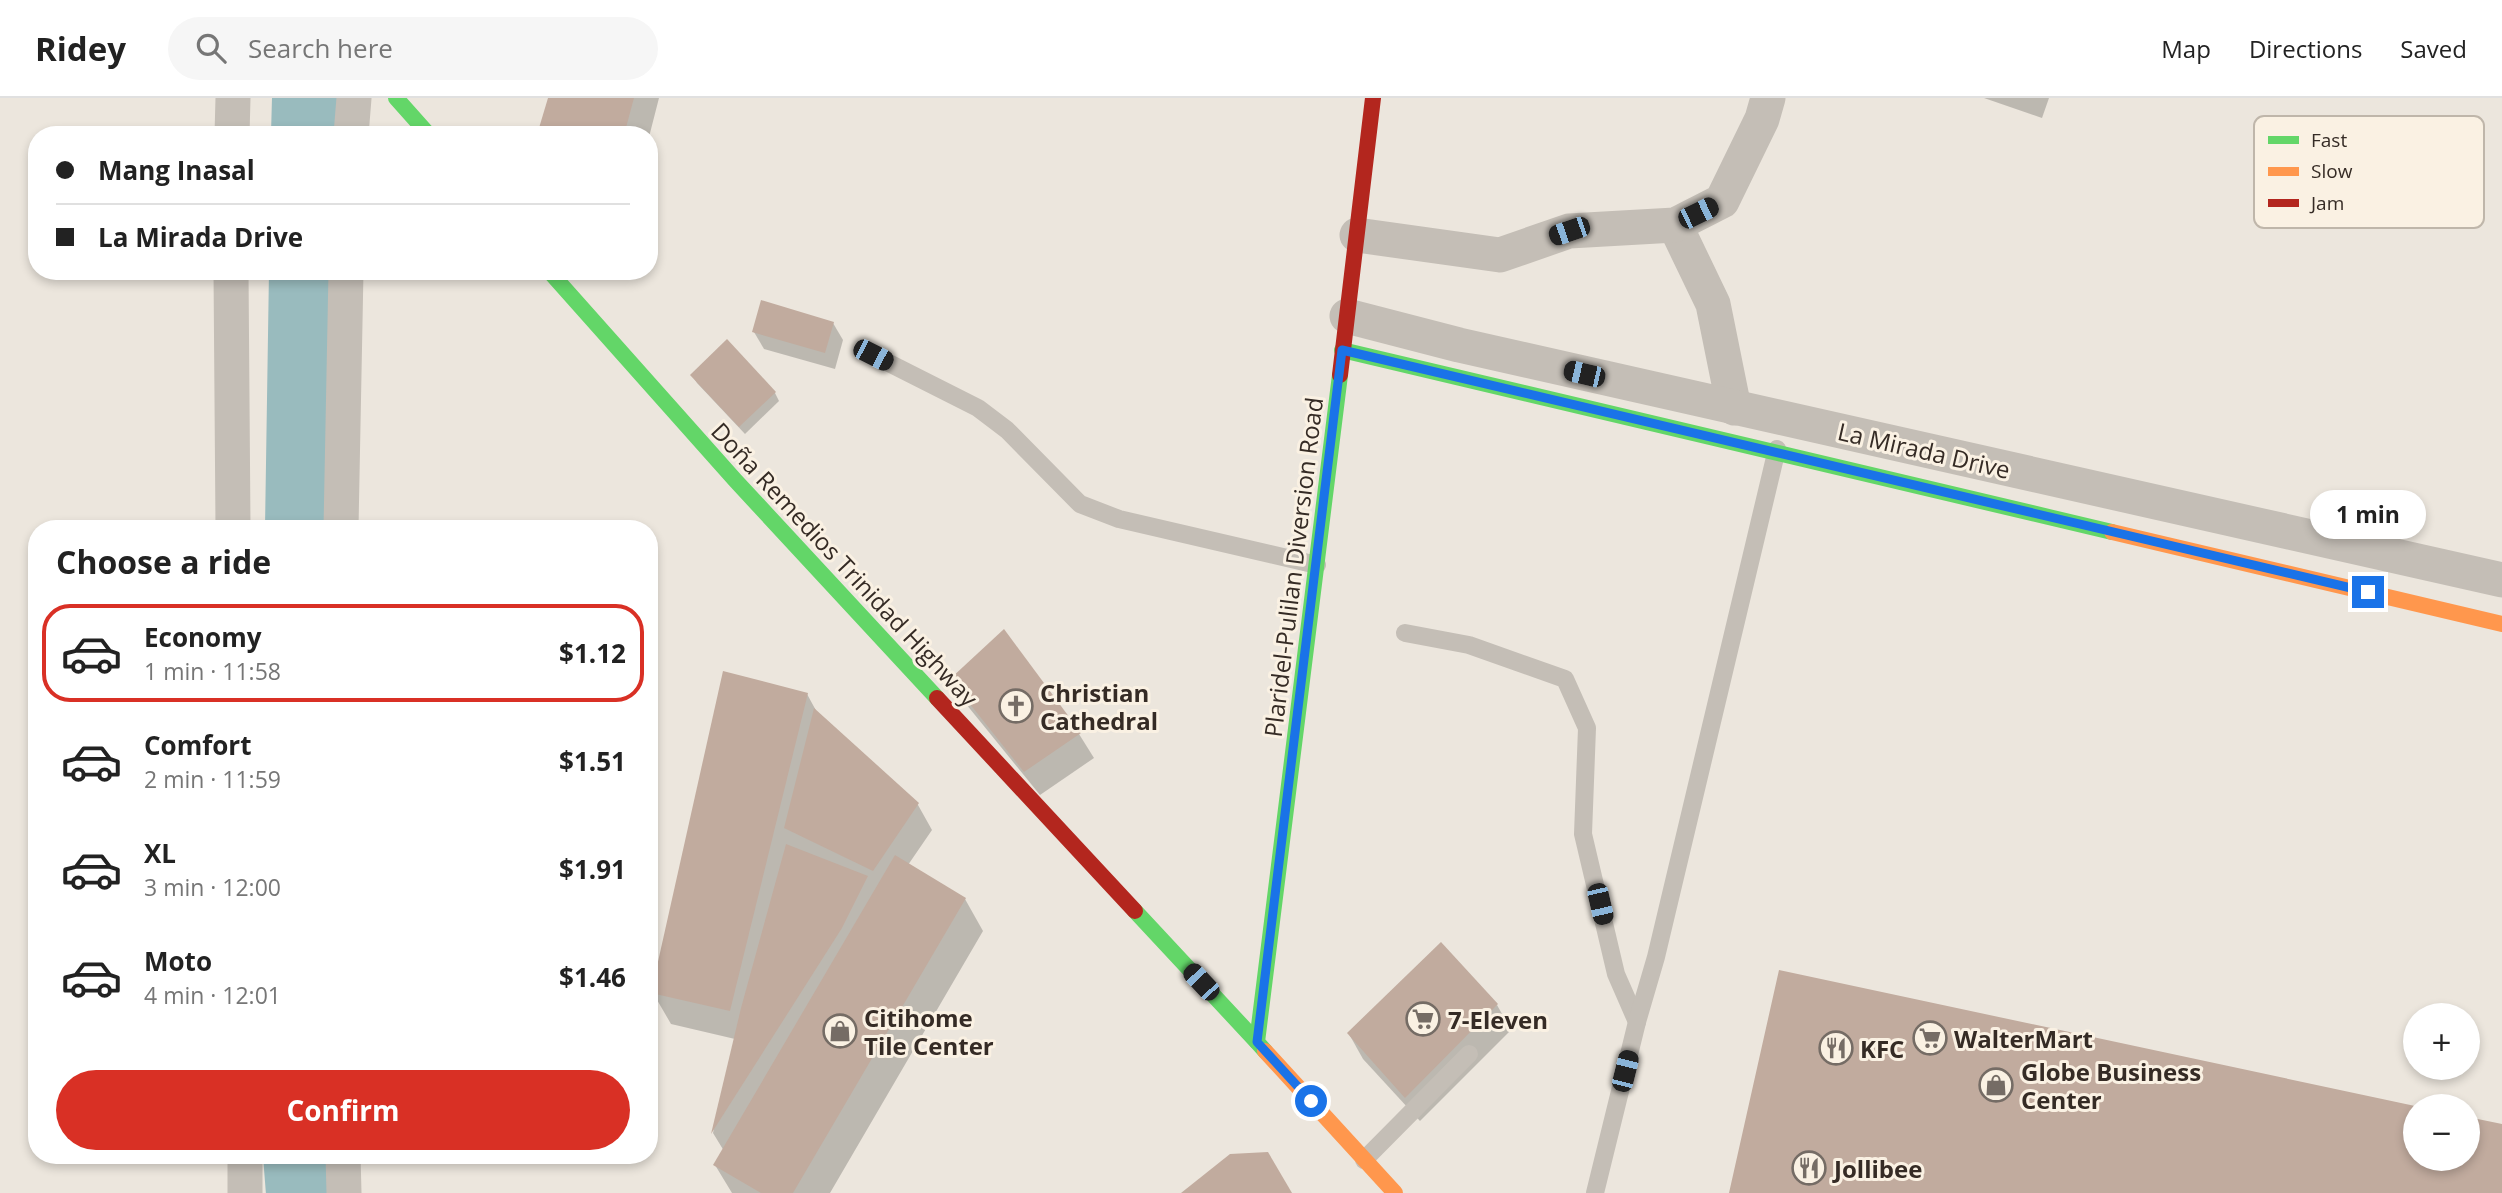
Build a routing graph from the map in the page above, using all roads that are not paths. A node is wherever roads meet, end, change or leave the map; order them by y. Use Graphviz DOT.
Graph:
graph roads {
  1 [pos="233,98"];
  2 [pos="354,98"];
  3 [pos="396,98"];
  4 [pos="1373,98"];
  5 [pos="1768,98"];
  6 [pos="232,126"];
  7 [pos="352,126"];
  8 [pos="421,126"];
  9 [pos="1675,225"];
  10 [pos="1357,235"];
  11 [pos="230,280"];
  12 [pos="346,280"];
  13 [pos="558,280"];
  14 [pos="1347,316"];
  15 [pos="1342,350"];
  16 [pos="873,355"];
  17 [pos="1455,360"];
  18 [pos="1734,408"];
  19 [pos="1783,418"];
  20 [pos="1776,453"];
  21 [pos="233,520"];
  22 [pos="341,520"];
  23 [pos="1317,565"];
  24 [pos="2502,580"];
  25 [pos="2502,624"];
  26 [pos="1405,633"];
  27 [pos="1637,1022"];
  28 [pos="1257,1042"];
  29 [pos="1469,1054"];
  30 [pos="1364,1160"];
  31 [pos="245,1164"];
  32 [pos="343,1164"];
  33 [pos="246,1193"];
  34 [pos="344,1193"];
  35 [pos="1395,1193"];
  36 [pos="1595,1193"];
  1 -- 6 [label="street"];
  2 -- 7 [label="street"];
  3 -- 8 [label="main road"];
  4 -- 10 [label="main road, Plaridel-Pulilan Diversion Road"];
  5 -- 9 [label="street"];
  9 -- 10 [label="street"];
  9 -- 18 [label="street"];
  10 -- 14 [label="main road, Plaridel-Pulilan Diversion Road"];
  11 -- 21 [label="street"];
  12 -- 22 [label="street"];
  13 -- 28 [label="main road, Doña Remedios Trinidad Highway"];
  14 -- 15 [label="main road, Plaridel-Pulilan Diversion Road"];
  14 -- 17 [label="street, La Mirada Drive"];
  15 -- 17 [label="main road, La Mirada Drive"];
  15 -- 23 [label="main road, Plaridel-Pulilan Diversion Road"];
  16 -- 23 [label="lane"];
  17 -- 18 [label="street, La Mirada Drive"];
  17 -- 20 [label="main road, La Mirada Drive"];
  18 -- 19 [label="street, La Mirada Drive"];
  19 -- 20 [label="lane"];
  19 -- 24 [label="street, La Mirada Drive"];
  20 -- 25 [label="main road, La Mirada Drive"];
  20 -- 27 [label="lane"];
  23 -- 28 [label="main road, Plaridel-Pulilan Diversion Road"];
  26 -- 27 [label="lane"];
  27 -- 36 [label="lane"];
  28 -- 30 [label="main road, Doña Remedios Trinidad Highway"];
  29 -- 30 [label="lane"];
  30 -- 35 [label="main road, Doña Remedios Trinidad Highway"];
  31 -- 33 [label="street"];
  32 -- 34 [label="street"];
}
